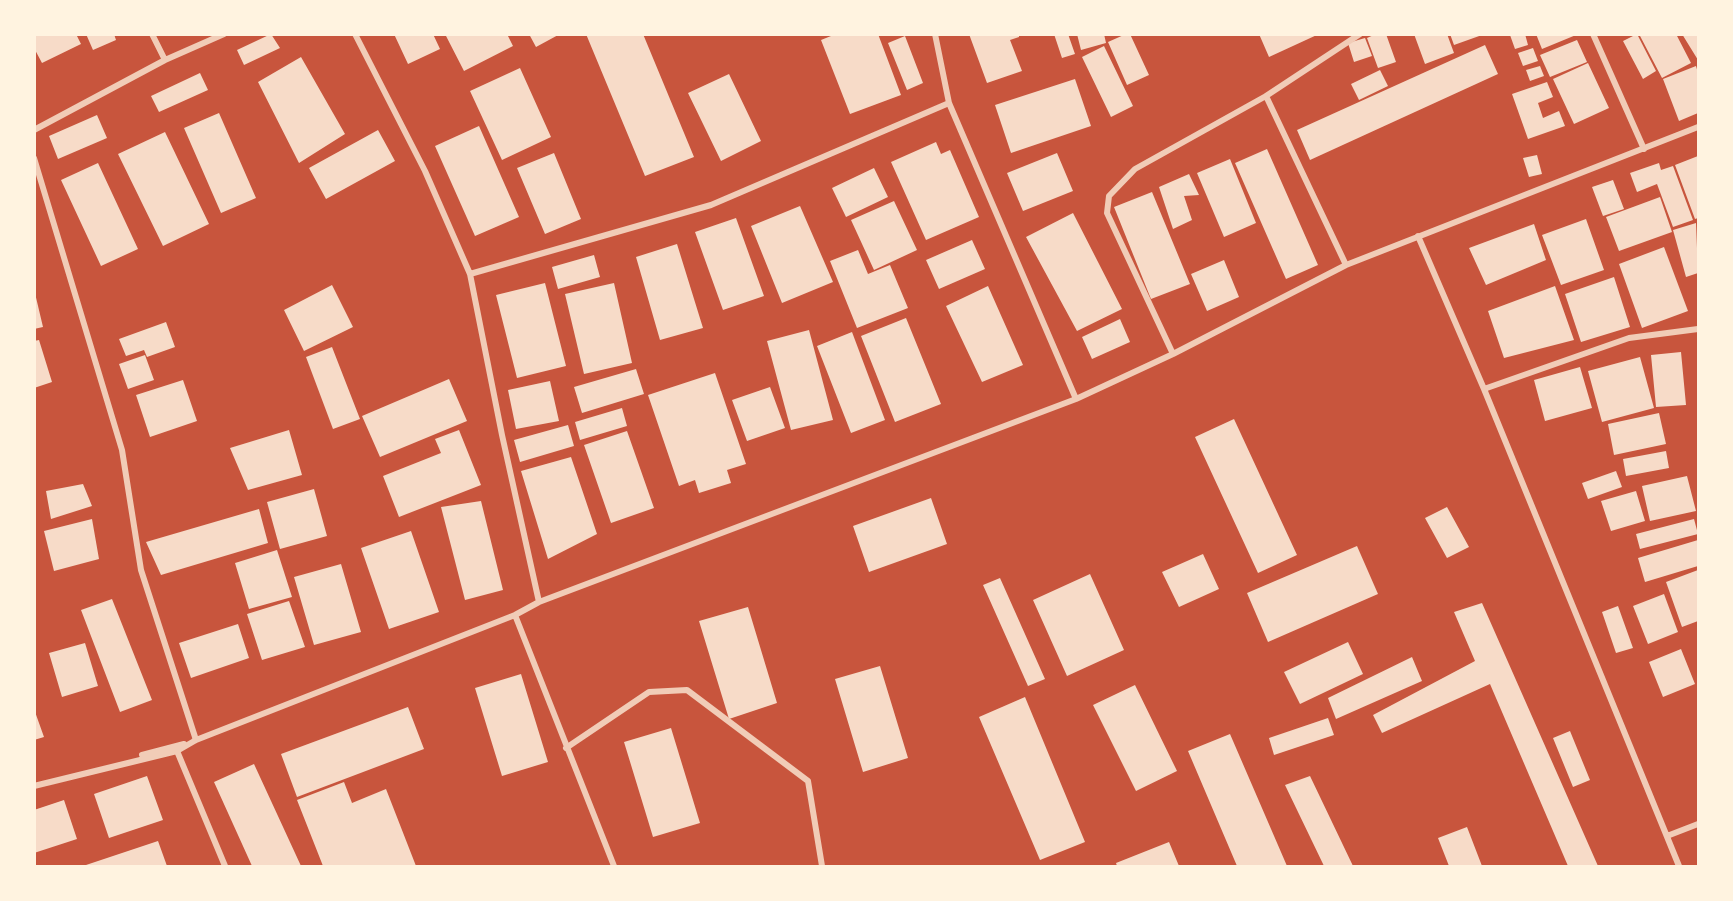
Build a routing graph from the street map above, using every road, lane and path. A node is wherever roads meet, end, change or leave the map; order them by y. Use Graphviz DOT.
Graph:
graph roads {
  1 [pos="152,34"];
  2 [pos="224,34"];
  3 [pos="355,34"];
  4 [pos="935,34"];
  5 [pos="1360,34"];
  6 [pos="1593,34"];
  7 [pos="165,60"];
  8 [pos="1266,96"];
  9 [pos="949,103"];
  10 [pos="1698,127"];
  11 [pos="34,130"];
  12 [pos="1644,150"];
  13 [pos="34,158"];
  14 [pos="1418,236"];
  15 [pos="1346,265"];
  16 [pos="470,274"];
  17 [pos="1698,329"];
  18 [pos="1173,354"];
  19 [pos="1485,389"];
  20 [pos="1076,399"];
  21 [pos="539,602"];
  22 [pos="516,615"];
  23 [pos="196,741"];
  24 [pos="566,748"];
  25 [pos="177,751"];
  26 [pos="34,785"];
  27 [pos="1698,824"];
  28 [pos="1667,836"];
  29 [pos="225,867"];
  30 [pos="614,867"];
  31 [pos="822,867"];
  32 [pos="1679,867"];
  1 -- 7 [label="street"];
  2 -- 7 [label="street"];
  3 -- 16 [label="street"];
  4 -- 9 [label="street"];
  5 -- 8 [label="street"];
  6 -- 12 [label="street"];
  7 -- 11 [label="street"];
  8 -- 15 [label="street"];
  8 -- 18 [label="street"];
  9 -- 16 [label="street"];
  9 -- 20 [label="street"];
  10 -- 12 [label="street"];
  12 -- 14 [label="street"];
  13 -- 23 [label="street"];
  14 -- 15 [label="street"];
  14 -- 19 [label="street"];
  15 -- 18 [label="street"];
  16 -- 21 [label="street"];
  17 -- 19 [label="street"];
  18 -- 20 [label="street"];
  19 -- 28 [label="street"];
  20 -- 21 [label="street"];
  21 -- 22 [label="street"];
  22 -- 23 [label="street"];
  22 -- 24 [label="street"];
  23 -- 25 [label="street"];
  23 -- 26 [label="street"];
  24 -- 30 [label="street"];
  24 -- 31 [label="street"];
  25 -- 26 [label="street"];
  25 -- 29 [label="street"];
  27 -- 28 [label="street"];
  28 -- 32 [label="street"];
}
